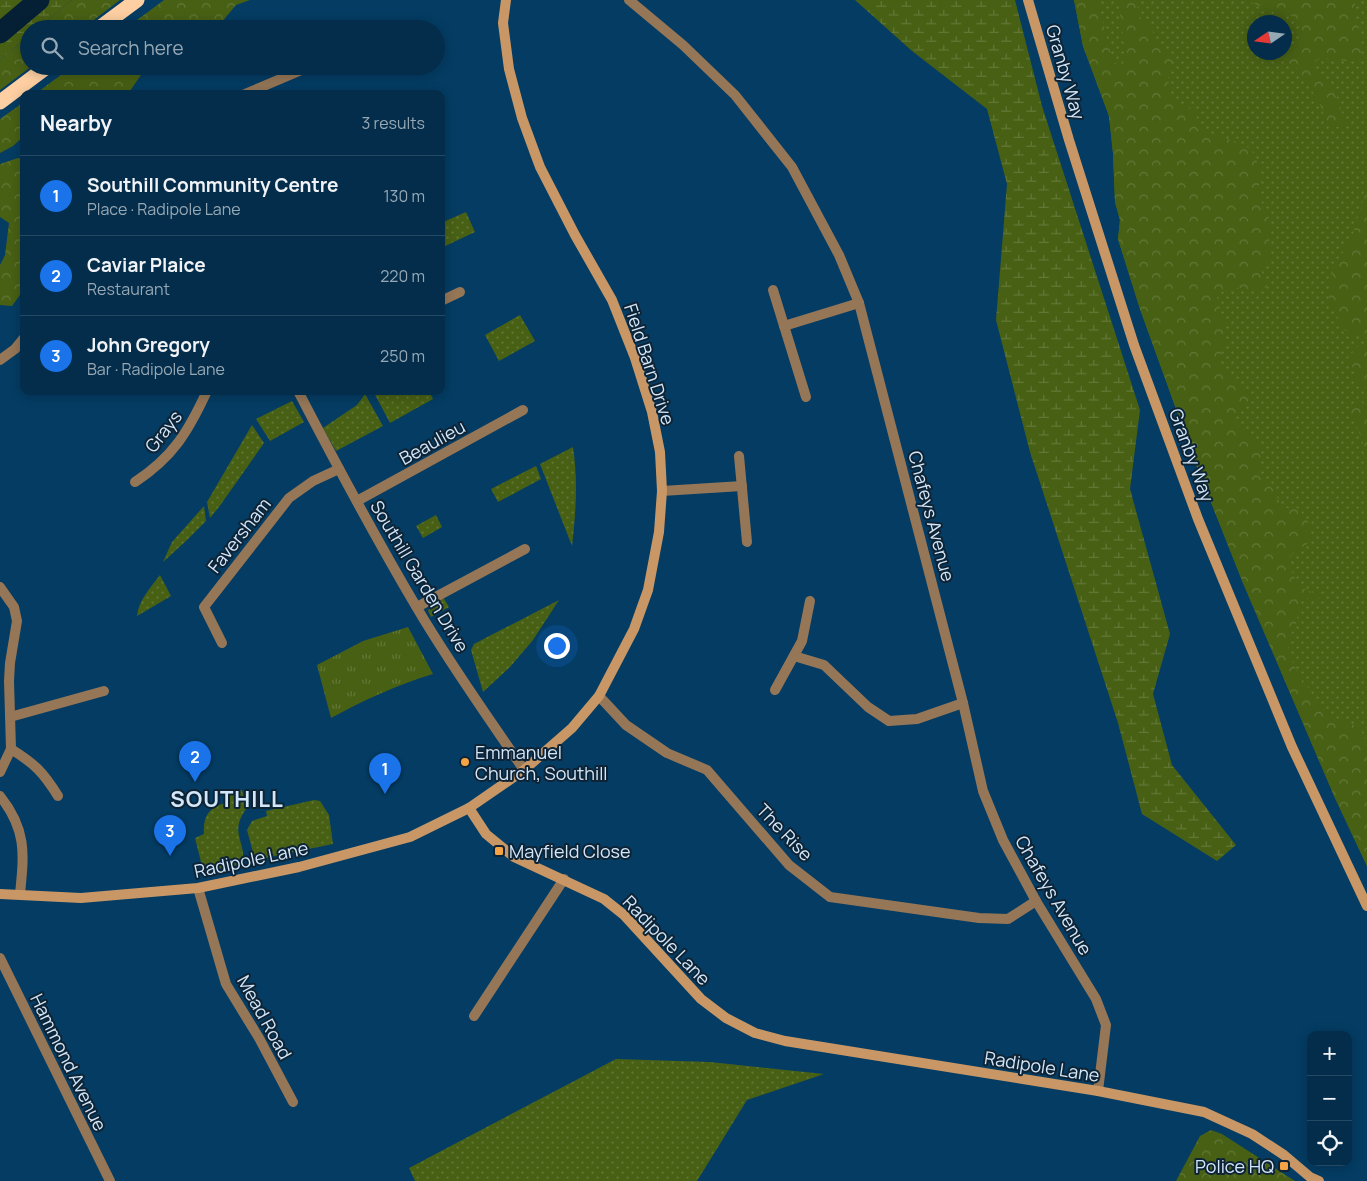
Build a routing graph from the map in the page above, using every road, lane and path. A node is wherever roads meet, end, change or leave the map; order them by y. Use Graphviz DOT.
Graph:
graph roads {
  1 [pos="137,0"];
  2 [pos="506,0"];
  3 [pos="630,0"];
  4 [pos="1028,0"];
  5 [pos="110,20"];
  6 [pos="36,75"];
  7 [pos="290,75"];
  8 [pos="254,90"];
  9 [pos="0,102"];
  10 [pos="773,290"];
  11 [pos="460,292"];
  12 [pos="445,299"];
  13 [pos="858,303"];
  14 [pos="784,326"];
  15 [pos="20,343"];
  16 [pos="0,360"];
  17 [pos="205,395"];
  18 [pos="300,395"];
  19 [pos="806,398"];
  20 [pos="523,410"];
  21 [pos="739,456"];
  22 [pos="339,469"];
  23 [pos="135,482"];
  24 [pos="742,486"];
  25 [pos="662,491"];
  26 [pos="357,502"];
  27 [pos="747,542"];
  28 [pos="525,549"];
  29 [pos="0,586"];
  30 [pos="810,600"];
  31 [pos="417,607"];
  32 [pos="222,643"];
  33 [pos="794,656"];
  34 [pos="775,690"];
  35 [pos="104,691"];
  36 [pos="599,696"];
  37 [pos="963,703"];
  38 [pos="10,717"];
  39 [pos="11,749"];
  40 [pos="524,770"];
  41 [pos="0,772"];
  42 [pos="0,796"];
  43 [pos="58,796"];
  44 [pos="469,808"];
  45 [pos="564,879"];
  46 [pos="198,888"];
  47 [pos="0,894"];
  48 [pos="20,894"];
  49 [pos="1036,901"];
  50 [pos="1367,906"];
  51 [pos="0,958"];
  52 [pos="474,1016"];
  53 [pos="1098,1090"];
  54 [pos="294,1102"];
  55 [pos="110,1181"];
  56 [pos="1318,1181"];
  1 -- 5 [label="highway"];
  2 -- 25 [label="street, Field Barn Drive"];
  3 -- 13 [label="street, Chafeys Avenue"];
  4 -- 50 [label="street, Granby Way"];
  6 -- 9 [label="highway"];
  7 -- 8 [label="street"];
  10 -- 14 [label="street"];
  11 -- 12 [label="street"];
  13 -- 14 [label="street"];
  13 -- 37 [label="street, Chafeys Avenue"];
  14 -- 19 [label="street"];
  15 -- 16 [label="street"];
  17 -- 23 [label="street, Grays"];
  18 -- 22 [label="street, Southill Garden Drive"];
  20 -- 26 [label="street, Beaulieu"];
  21 -- 24 [label="street"];
  22 -- 26 [label="street, Southill Garden Drive"];
  22 -- 32 [label="street, Faversham"];
  24 -- 25 [label="street"];
  24 -- 27 [label="street"];
  25 -- 36 [label="street, Field Barn Drive"];
  26 -- 31 [label="street, Southill Garden Drive"];
  28 -- 31 [label="street"];
  29 -- 38 [label="street"];
  30 -- 33 [label="street"];
  31 -- 40 [label="street, Southill Garden Drive"];
  33 -- 34 [label="street"];
  33 -- 37 [label="street"];
  35 -- 38 [label="street"];
  36 -- 40 [label="street, Field Barn Drive"];
  36 -- 49 [label="street, The Rise"];
  37 -- 49 [label="street, Chafeys Avenue"];
  38 -- 39 [label="street"];
  39 -- 41 [label="street"];
  39 -- 43 [label="street"];
  40 -- 44 [label="street, Field Barn Drive"];
  42 -- 48 [label="street"];
  44 -- 45 [label="street, Radipole Lane"];
  44 -- 46 [label="street, Radipole Lane"];
  45 -- 52 [label="street"];
  45 -- 53 [label="street, Radipole Lane"];
  46 -- 48 [label="street, Radipole Lane"];
  46 -- 54 [label="street, Mead Road"];
  47 -- 48 [label="street, Radipole Lane"];
  49 -- 53 [label="street, Chafeys Avenue"];
  51 -- 55 [label="street, Hammond Avenue"];
  53 -- 56 [label="street, Radipole Lane"];
}
